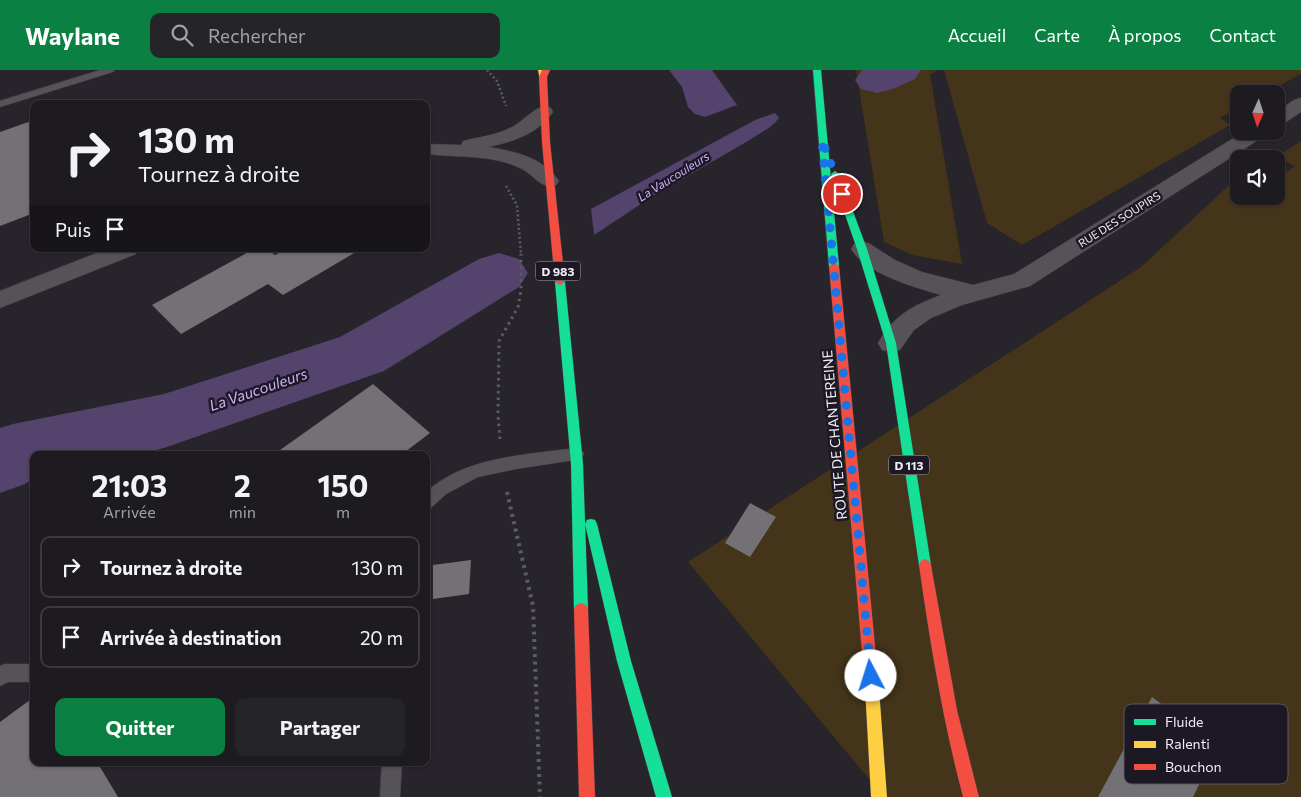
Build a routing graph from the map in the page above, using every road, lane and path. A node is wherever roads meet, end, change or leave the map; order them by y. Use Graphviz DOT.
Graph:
graph roads {
  1 [pos="110,70"];
  2 [pos="487,70"];
  3 [pos="817,70"];
  4 [pos="544,72"];
  5 [pos="0,104"];
  6 [pos="1301,104"];
  7 [pos="544,112"];
  8 [pos="1285,114"];
  9 [pos="496,140"];
  10 [pos="822,140"];
  11 [pos="1244,140"];
  12 [pos="430,149"];
  13 [pos="430,149"];
  14 [pos="549,181"];
  15 [pos="862,249"];
  16 [pos="120,252"];
  17 [pos="975,293"];
  18 [pos="0,300"];
  19 [pos="891,343"];
  20 [pos="577,459"];
  21 [pos="430,497"];
  22 [pos="30,672"];
  23 [pos="0,677"];
  24 [pos="392,766"];
  25 [pos="390,797"];
  26 [pos="587,797"];
  27 [pos="664,797"];
  28 [pos="880,797"];
  29 [pos="971,797"];
  1 -- 5 [label="lane"];
  2 -- 9 [label="path"];
  3 -- 10 [label="main road, ROUTE DE CHANTEREINE"];
  4 -- 7 [label="main road, D 983"];
  6 -- 8 [label="street"];
  7 -- 9 [label="street"];
  7 -- 14 [label="main road, D 983"];
  9 -- 12 [label="street"];
  10 -- 15 [label="main road, D 113"];
  10 -- 28 [label="main road, ROUTE DE CHANTEREINE"];
  11 -- 17 [label="street, RUE DES SOUPIRS"];
  13 -- 14 [label="street"];
  14 -- 20 [label="main road, D 983"];
  15 -- 17 [label="street, RUE DES SOUPIRS"];
  15 -- 19 [label="main road, D 113"];
  16 -- 18 [label="street"];
  17 -- 19 [label="street, RUE DES SOUPIRS"];
  19 -- 29 [label="main road, D 113"];
  20 -- 21 [label="lane"];
  20 -- 26 [label="main road, D 983"];
  20 -- 27 [label="main road"];
  22 -- 23 [label="lane"];
  24 -- 25 [label="lane"];
}
